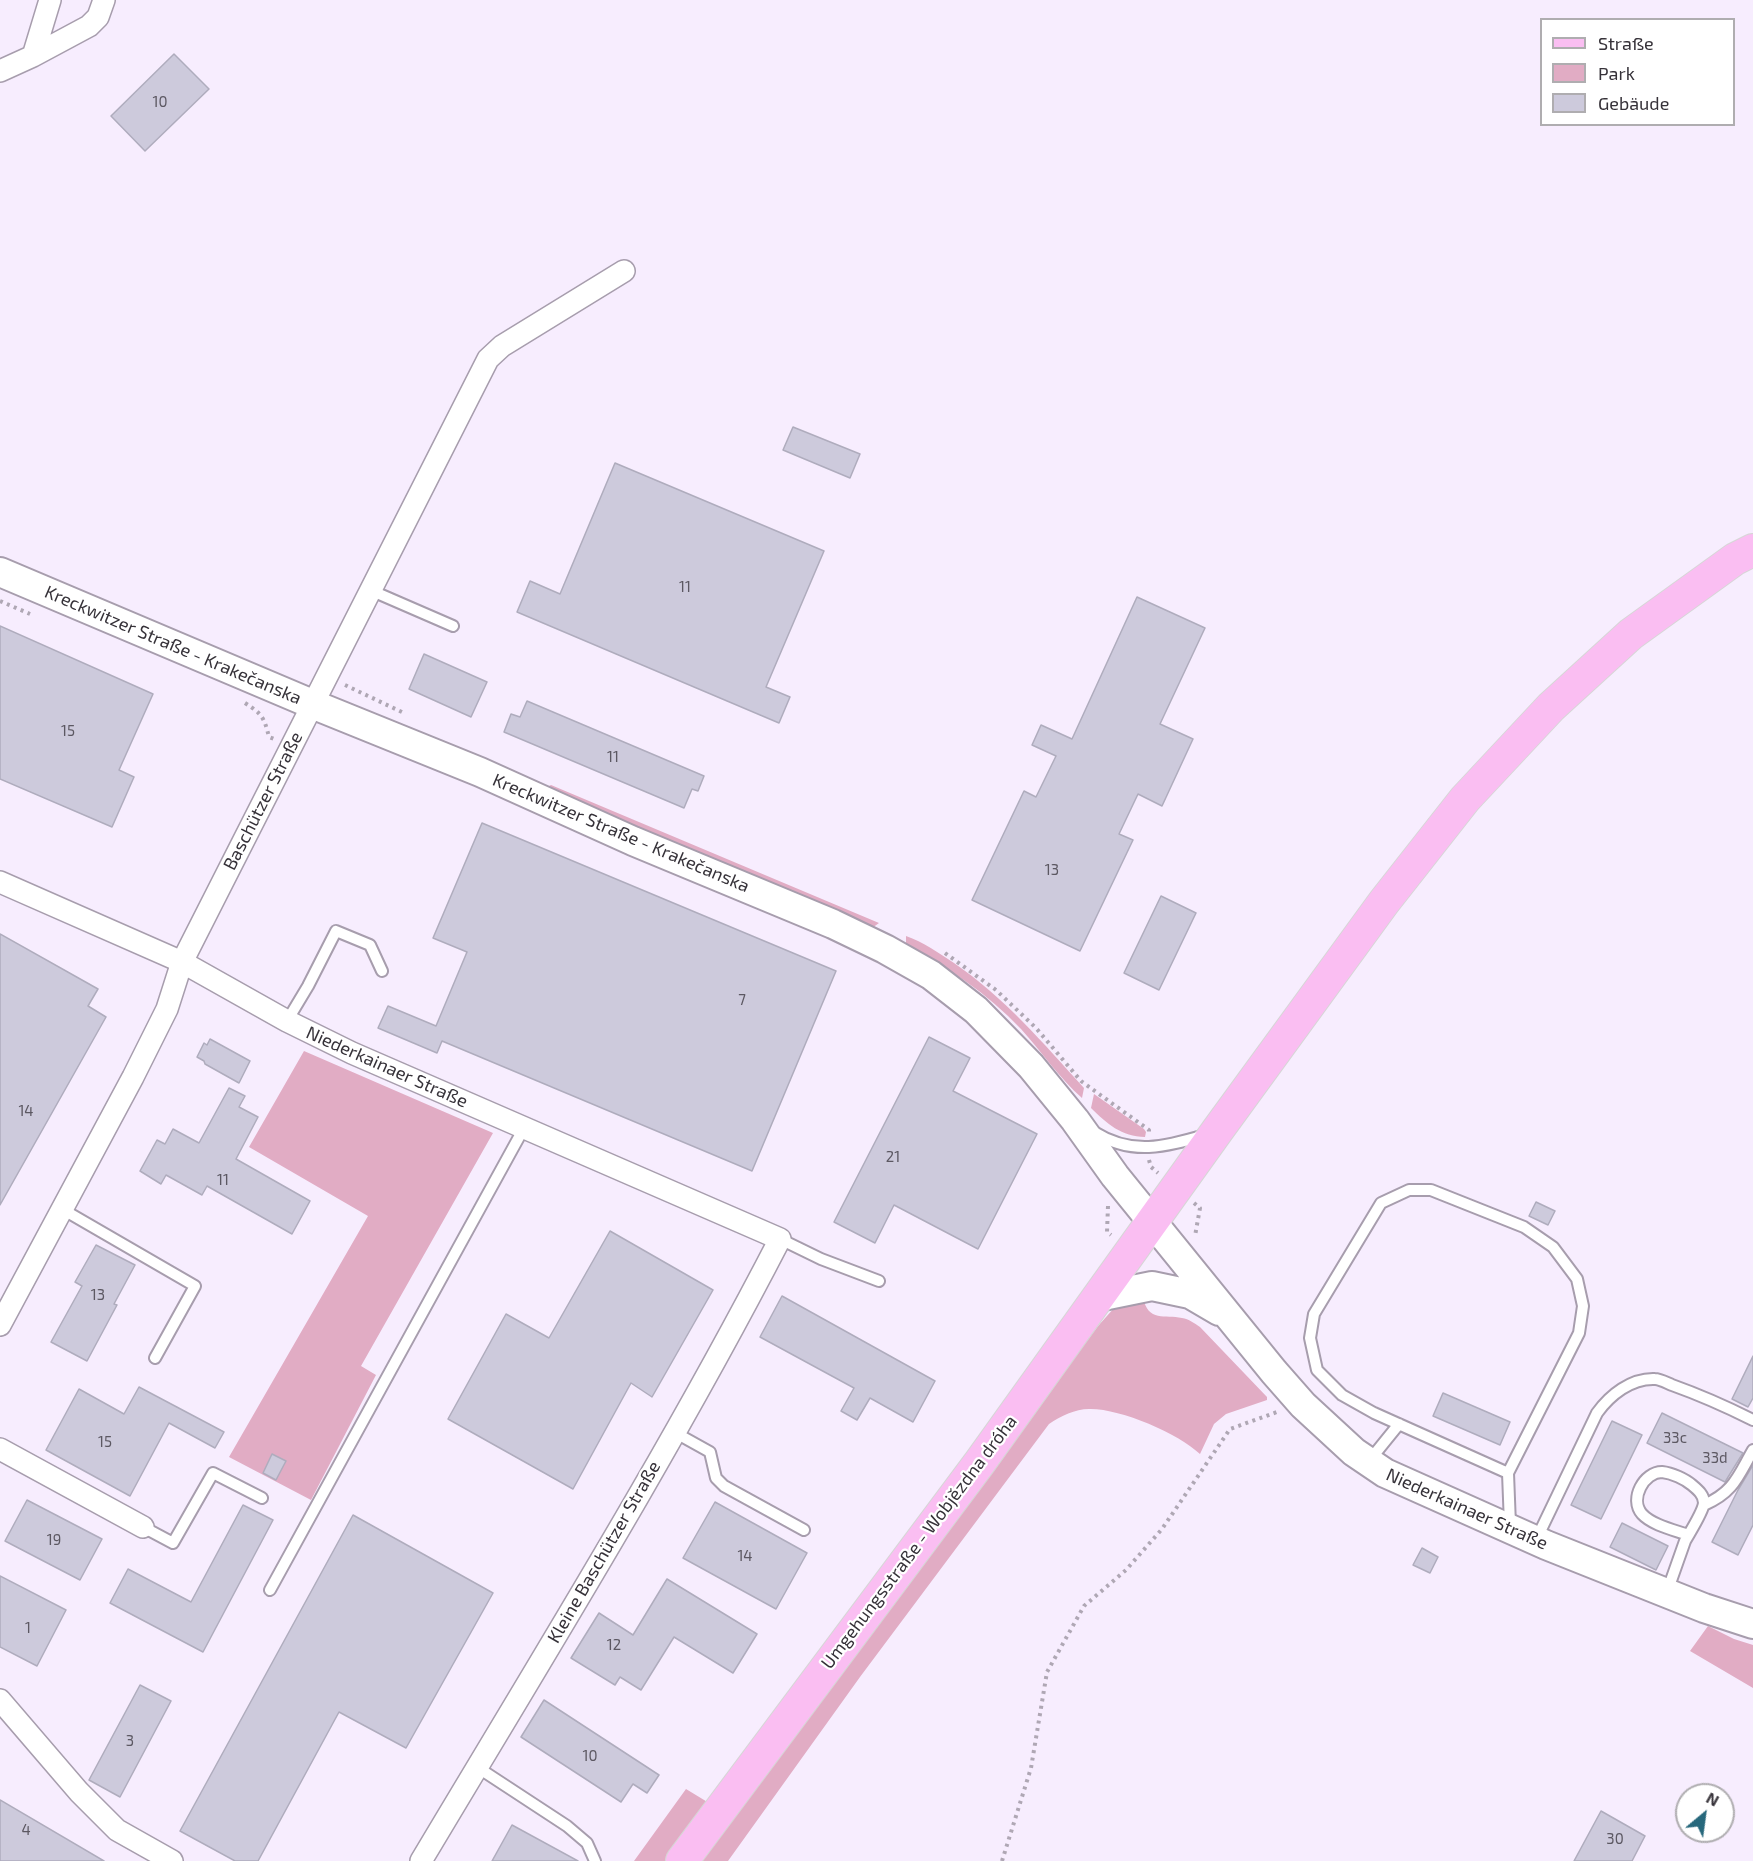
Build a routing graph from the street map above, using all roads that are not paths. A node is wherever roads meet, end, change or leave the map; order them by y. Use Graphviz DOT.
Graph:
graph roads {
  1 [pos="50,0"];
  2 [pos="104,0"];
  3 [pos="33,56"];
  4 [pos="0,71"];
  5 [pos="624,271"];
  6 [pos="1753,550"];
  7 [pos="0,572"];
  8 [pos="370,590"];
  9 [pos="453,626"];
  10 [pos="312,704"];
  11 [pos="0,882"];
  12 [pos="182,962"];
  13 [pos="382,971"];
  14 [pos="287,1021"];
  15 [pos="1075,1120"];
  16 [pos="524,1128"];
  17 [pos="1217,1131"];
  18 [pos="62,1209"];
  19 [pos="1153,1221"];
  20 [pos="780,1239"];
  21 [pos="879,1281"];
  22 [pos="1098,1297"];
  23 [pos="1231,1319"];
  24 [pos="0,1325"];
  25 [pos="154,1358"];
  26 [pos="1753,1420"];
  27 [pos="1399,1424"];
  28 [pos="674,1432"];
  29 [pos="0,1449"];
  30 [pos="1753,1450"];
  31 [pos="1369,1462"];
  32 [pos="1508,1473"];
  33 [pos="262,1498"];
  34 [pos="1704,1505"];
  35 [pos="143,1527"];
  36 [pos="1510,1528"];
  37 [pos="804,1530"];
  38 [pos="1688,1535"];
  39 [pos="1536,1540"];
  40 [pos="270,1590"];
  41 [pos="1667,1592"];
  42 [pos="1747,1619"];
  43 [pos="0,1700"];
  44 [pos="477,1767"];
  45 [pos="172,1861"];
  46 [pos="421,1861"];
  47 [pos="596,1861"];
  48 [pos="682,1861"];
  1 -- 3 [label="street"];
  2 -- 3 [label="street"];
  3 -- 4 [label="street"];
  5 -- 8 [label="street, Baschützer Straße"];
  6 -- 17 [label="main road, Umgehungsstraße - Wobjězdna dróha"];
  7 -- 10 [label="street, Kreckwitzer Straße - Krakečanska"];
  8 -- 9 [label="lane"];
  8 -- 10 [label="street, Baschützer Straße"];
  10 -- 12 [label="street, Baschützer Straße"];
  10 -- 15 [label="street, Kreckwitzer Straße - Krakečanska"];
  11 -- 12 [label="street, Niederkainaer Straße"];
  12 -- 14 [label="street, Niederkainaer Straße"];
  12 -- 18 [label="street, Baschützer Straße"];
  13 -- 14 [label="lane"];
  14 -- 16 [label="street, Niederkainaer Straße"];
  15 -- 17 [label="lane"];
  15 -- 19 [label="street, Kreckwitzer Straße - Krakečanska"];
  16 -- 20 [label="street, Niederkainaer Straße"];
  16 -- 40 [label="lane"];
  17 -- 19 [label="main road, Umgehungsstraße - Wobjězdna dróha"];
  18 -- 24 [label="street, Baschützer Straße"];
  18 -- 25 [label="lane"];
  19 -- 22 [label="main road, Umgehungsstraße - Wobjězdna dróha"];
  19 -- 23 [label="street, Niederkainaer Straße"];
  20 -- 21 [label="lane"];
  20 -- 28 [label="street, Kleine Baschützer Straße"];
  22 -- 23 [label="street, Niederkainaer Straße"];
  22 -- 48 [label="main road, Umgehungsstraße - Wobjězdna dróha"];
  23 -- 31 [label="street, Niederkainaer Straße"];
  26 -- 39 [label="lane"];
  27 -- 31 [label="lane"];
  27 -- 32 [label="lane"];
  27 -- 32 [label="lane"];
  28 -- 37 [label="lane"];
  28 -- 44 [label="street, Kleine Baschützer Straße"];
  29 -- 35 [label="street"];
  30 -- 34 [label="lane"];
  31 -- 36 [label="street, Niederkainaer Straße"];
  32 -- 36 [label="lane"];
  33 -- 35 [label="lane"];
  34 -- 38 [label="lane"];
  34 -- 38 [label="lane"];
  36 -- 39 [label="street, Niederkainaer Straße"];
  38 -- 41 [label="lane"];
  39 -- 41 [label="street, Niederkainaer Straße"];
  41 -- 42 [label="street, Niederkainaer Straße"];
  43 -- 45 [label="street"];
  44 -- 46 [label="street, Kleine Baschützer Straße"];
  44 -- 47 [label="lane"];
}
